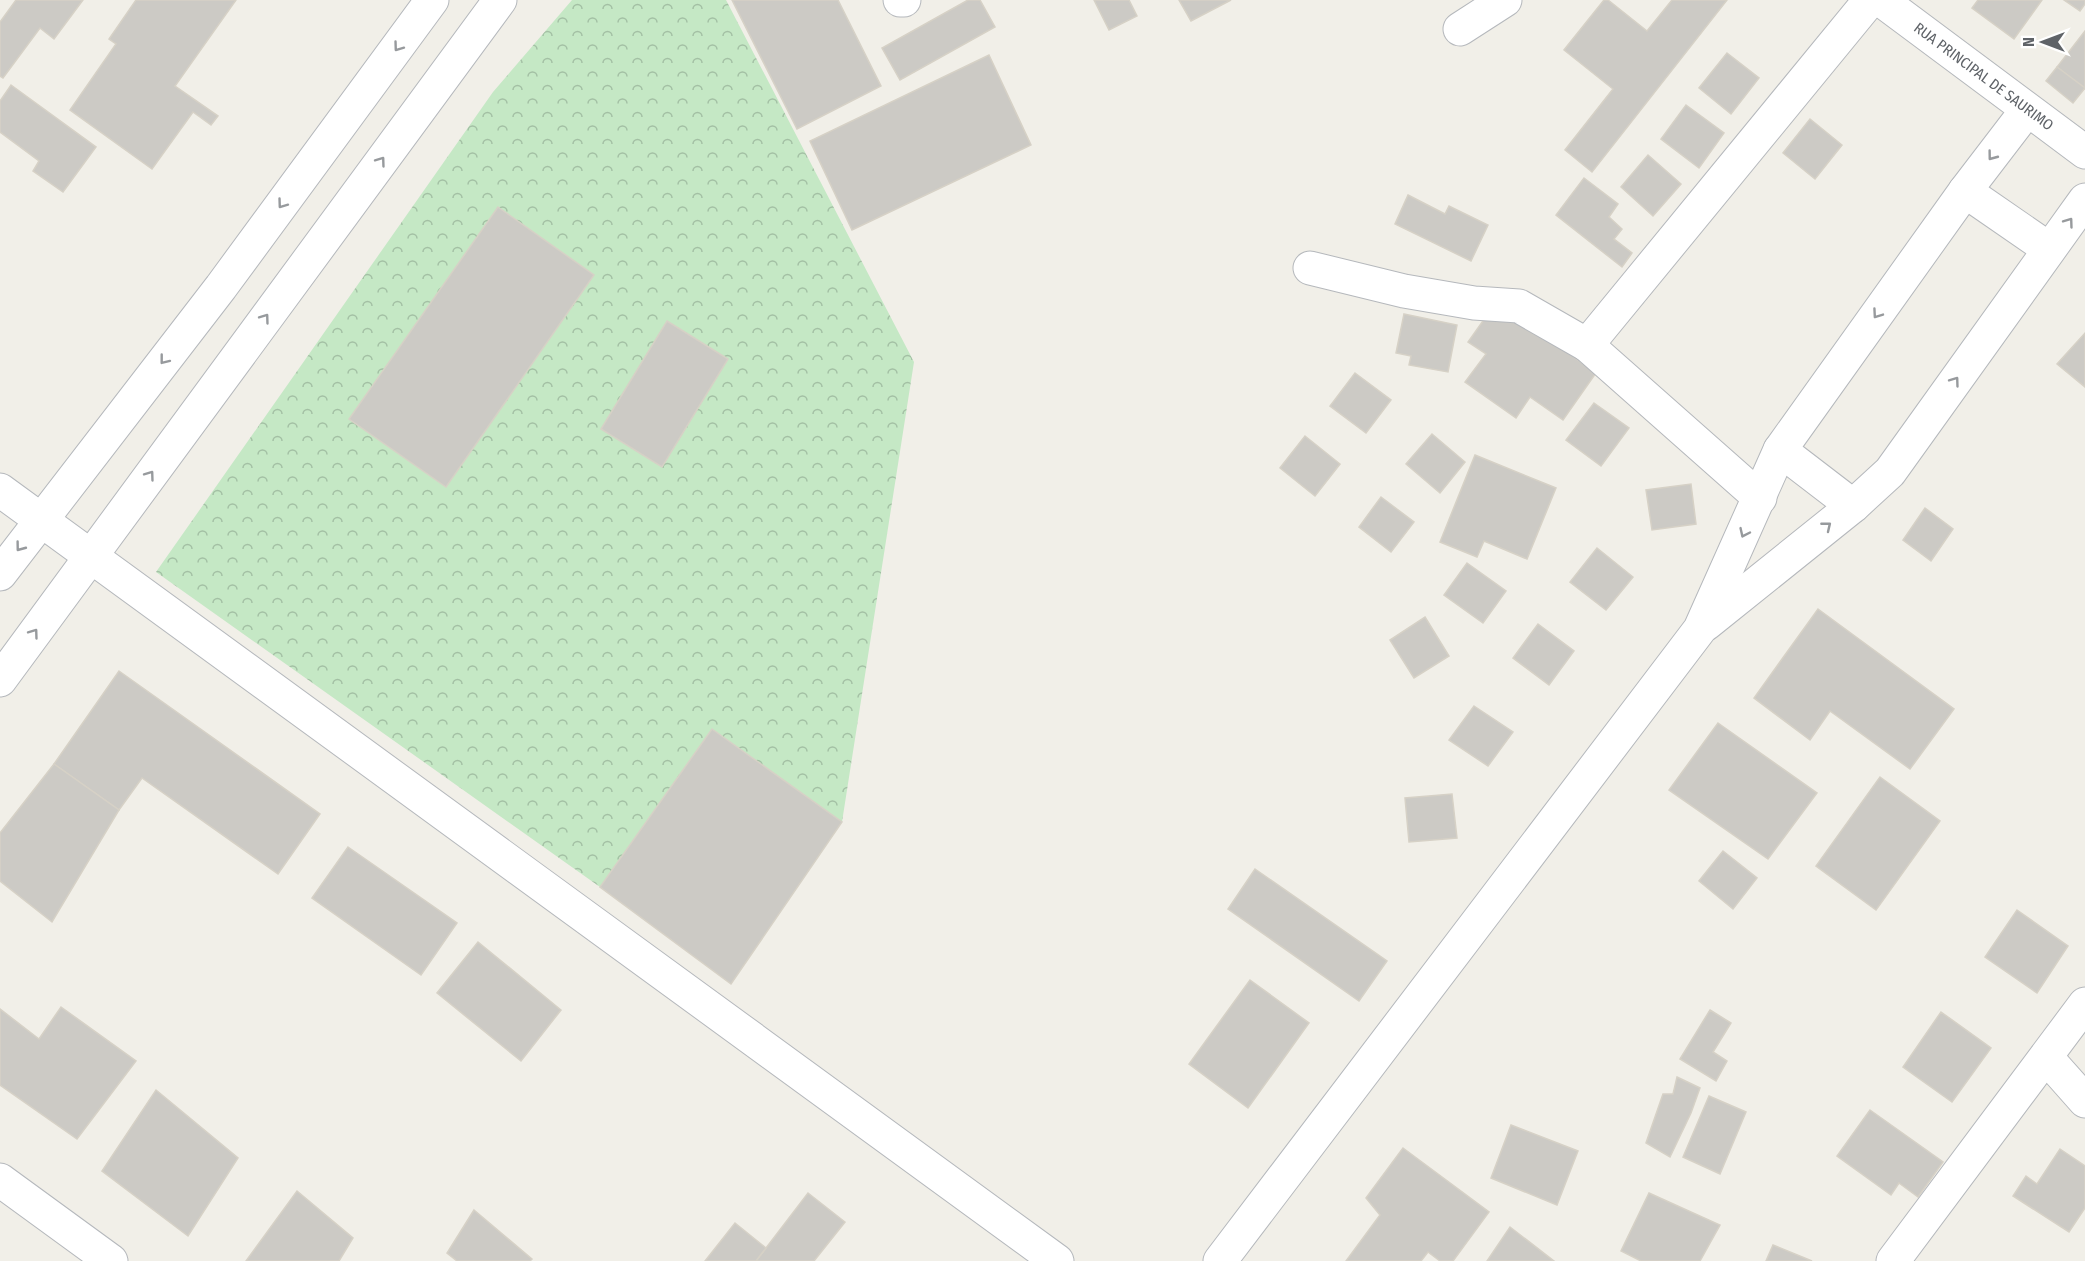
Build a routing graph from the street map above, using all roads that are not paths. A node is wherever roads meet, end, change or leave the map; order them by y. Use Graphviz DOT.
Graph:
graph roads {
  1 [pos="432,0"];
  2 [pos="500,0"];
  3 [pos="1505,0"];
  4 [pos="1870,0"];
  5 [pos="1881,0"];
  6 [pos="1460,28"];
  7 [pos="2027,110"];
  8 [pos="2085,152"];
  9 [pos="1965,191"];
  10 [pos="2085,200"];
  11 [pos="2049,249"];
  12 [pos="1310,268"];
  13 [pos="1587,345"];
  14 [pos="1780,450"];
  15 [pos="0,490"];
  16 [pos="1760,498"];
  17 [pos="1853,506"];
  18 [pos="41,519"];
  19 [pos="90,556"];
  20 [pos="0,574"];
  21 [pos="1700,629"];
  22 [pos="0,680"];
  23 [pos="2085,1004"];
  24 [pos="2046,1056"];
  25 [pos="2085,1101"];
  26 [pos="0,1180"];
  27 [pos="111,1261"];
  28 [pos="1057,1261"];
  29 [pos="1220,1261"];
  30 [pos="1893,1261"];
  1 -- 18 [label="street, one-way"];
  19 -- 2 [label="street, one-way"];
  3 -- 6 [label="street"];
  4 -- 13 [label="street"];
  5 -- 7 [label="street, RUA PRINCIPAL DE SAURIMO"];
  7 -- 8 [label="street, RUA PRINCIPAL DE SAURIMO"];
  7 -- 9 [label="street, one-way"];
  9 -- 11 [label="street"];
  9 -- 14 [label="street, one-way"];
  11 -- 10 [label="street, one-way"];
  17 -- 11 [label="street, one-way"];
  12 -- 13 [label="street"];
  13 -- 16 [label="street"];
  14 -- 16 [label="street"];
  14 -- 17 [label="street"];
  15 -- 18 [label="street"];
  16 -- 21 [label="street, one-way"];
  21 -- 17 [label="street, one-way"];
  18 -- 19 [label="street"];
  18 -- 20 [label="street, one-way"];
  22 -- 19 [label="street, one-way"];
  19 -- 28 [label="street"];
  21 -- 29 [label="street"];
  23 -- 24 [label="street"];
  24 -- 25 [label="street"];
  24 -- 30 [label="street"];
  26 -- 27 [label="street"];
}
